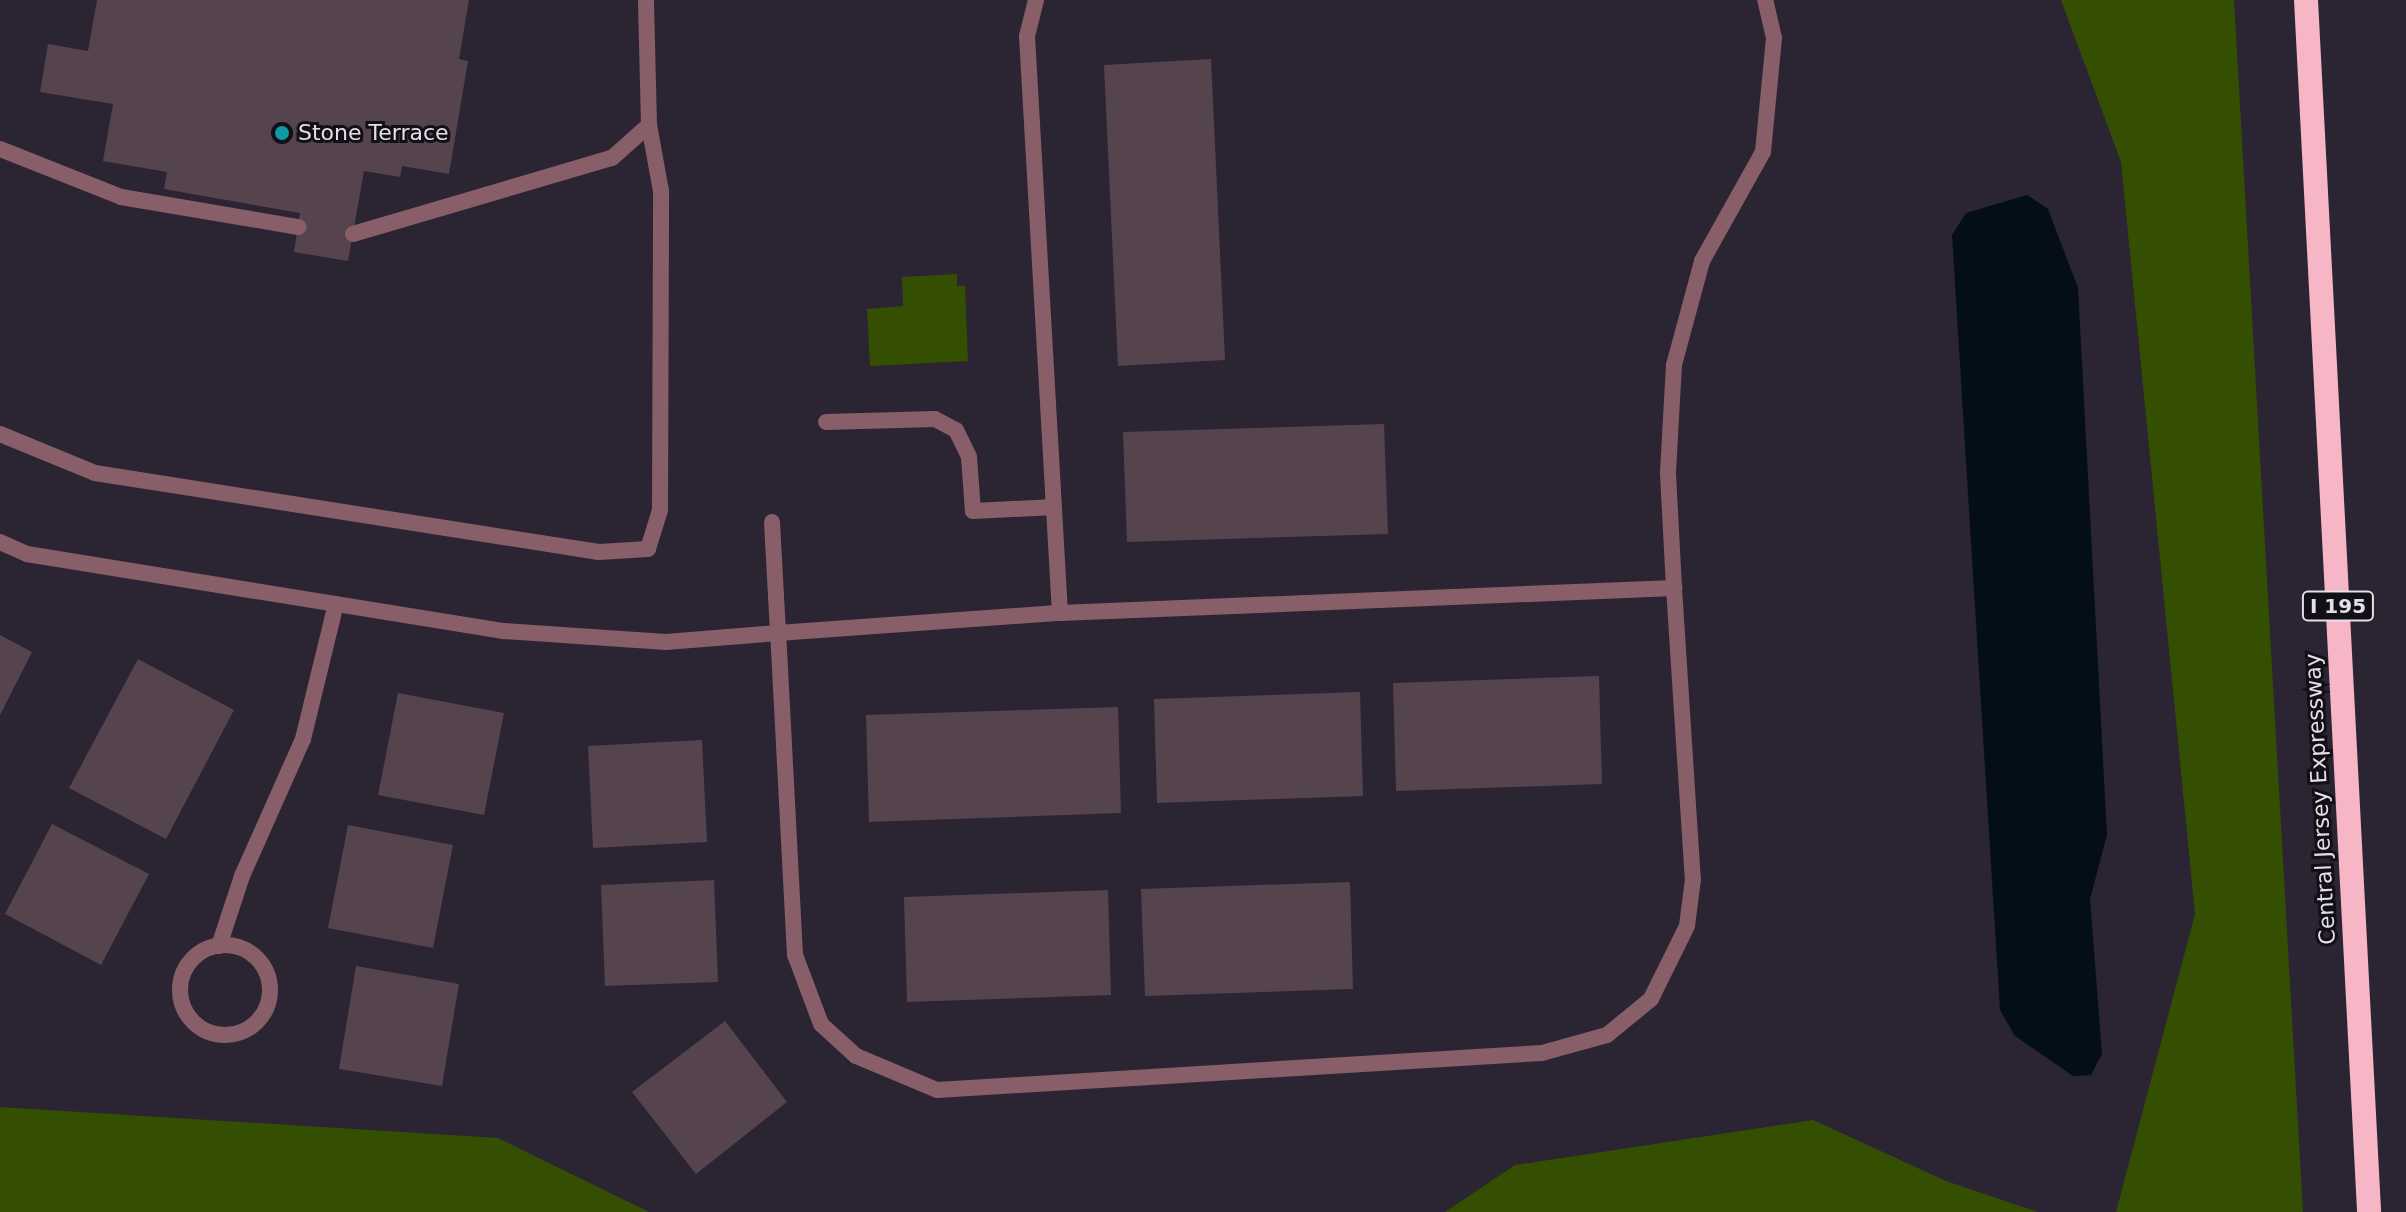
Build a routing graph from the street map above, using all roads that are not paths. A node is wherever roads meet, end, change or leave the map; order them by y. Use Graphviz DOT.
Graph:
graph roads {
  1 [pos="646,0"];
  2 [pos="1036,0"];
  3 [pos="1765,0"];
  4 [pos="2306,0"];
  5 [pos="649,125"];
  6 [pos="0,149"];
  7 [pos="298,227"];
  8 [pos="353,234"];
  9 [pos="826,422"];
  10 [pos="0,434"];
  11 [pos="1054,507"];
  12 [pos="772,522"];
  13 [pos="0,542"];
  14 [pos="1674,588"];
  15 [pos="336,604"];
  16 [pos="1060,613"];
  17 [pos="778,633"];
  18 [pos="219,946"];
  19 [pos="2369,1212"];
  1 -- 5 [label="street"];
  2 -- 11 [label="street"];
  3 -- 14 [label="street"];
  4 -- 19 [label="highway, Central Jersey Expressway / I 195"];
  5 -- 8 [label="street"];
  5 -- 10 [label="street"];
  6 -- 7 [label="street"];
  9 -- 11 [label="street"];
  11 -- 16 [label="street"];
  12 -- 17 [label="street"];
  13 -- 15 [label="street"];
  14 -- 16 [label="street"];
  14 -- 17 [label="street"];
  15 -- 17 [label="street"];
  15 -- 18 [label="street"];
  16 -- 17 [label="street"];
  18 -- 18 [label="street"];
}
